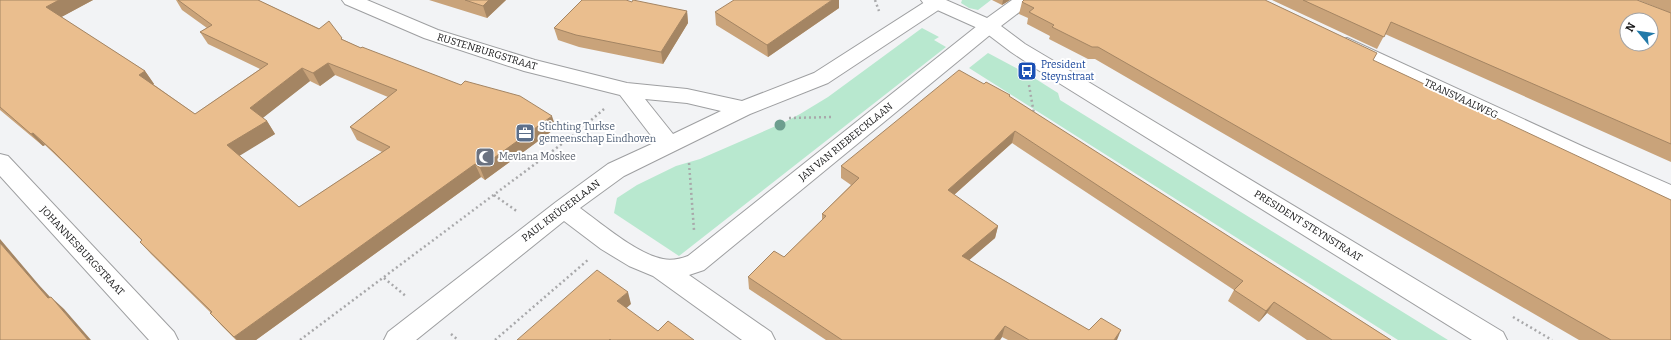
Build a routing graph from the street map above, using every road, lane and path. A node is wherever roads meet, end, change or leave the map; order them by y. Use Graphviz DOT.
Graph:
graph roads {
  1 [pos="352,0"];
  2 [pos="874,0"];
  3 [pos="1024,0"];
  4 [pos="936,1"];
  5 [pos="990,26"];
  6 [pos="889,34"];
  7 [pos="1330,36"];
  8 [pos="1028,78"];
  9 [pos="627,90"];
  10 [pos="750,107"];
  11 [pos="1027,110"];
  12 [pos="1034,114"];
  13 [pos="1041,118"];
  14 [pos="869,124"];
  15 [pos="669,144"];
  16 [pos="0,162"];
  17 [pos="1671,194"];
  18 [pos="564,208"];
  19 [pos="609,242"];
  20 [pos="696,263"];
  21 [pos="662,270"];
  22 [pos="165,340"];
  23 [pos="300,340"];
  24 [pos="397,340"];
  25 [pos="495,340"];
  26 [pos="762,340"];
  27 [pos="1494,340"];
  1 -- 9 [label="street, RUSTENBURGSTRAAT"];
  2 -- 6 [label="path"];
  3 -- 5 [label="street, JAN VAN RIEBEECKLAAN"];
  4 -- 5 [label="street, PRESIDENT STEYNSTRAAT"];
  4 -- 6 [label="street"];
  5 -- 14 [label="street, JAN VAN RIEBEECKLAAN"];
  5 -- 27 [label="street, PRESIDENT STEYNSTRAAT"];
  6 -- 10 [label="street"];
  7 -- 17 [label="street, TRANSVAALWEG"];
  8 -- 12 [label="path"];
  9 -- 10 [label="street, RUSTENBURGSTRAAT"];
  9 -- 15 [label="street"];
  9 -- 23 [label="path"];
  10 -- 14 [label="path"];
  10 -- 15 [label="street, PAUL KRÜGERLAAN"];
  11 -- 12 [label="path"];
  12 -- 13 [label="path"];
  14 -- 20 [label="street, JAN VAN RIEBEECKLAAN"];
  15 -- 18 [label="street, PAUL KRÜGERLAAN"];
  15 -- 20 [label="path"];
  16 -- 22 [label="street, JOHANNESBURGSTRAAT"];
  18 -- 19 [label="street"];
  18 -- 24 [label="street, PAUL KRÜGERLAAN"];
  19 -- 21 [label="street"];
  19 -- 25 [label="path"];
  20 -- 21 [label="street, JAN VAN RIEBEECKLAAN"];
  21 -- 26 [label="street"];
}
